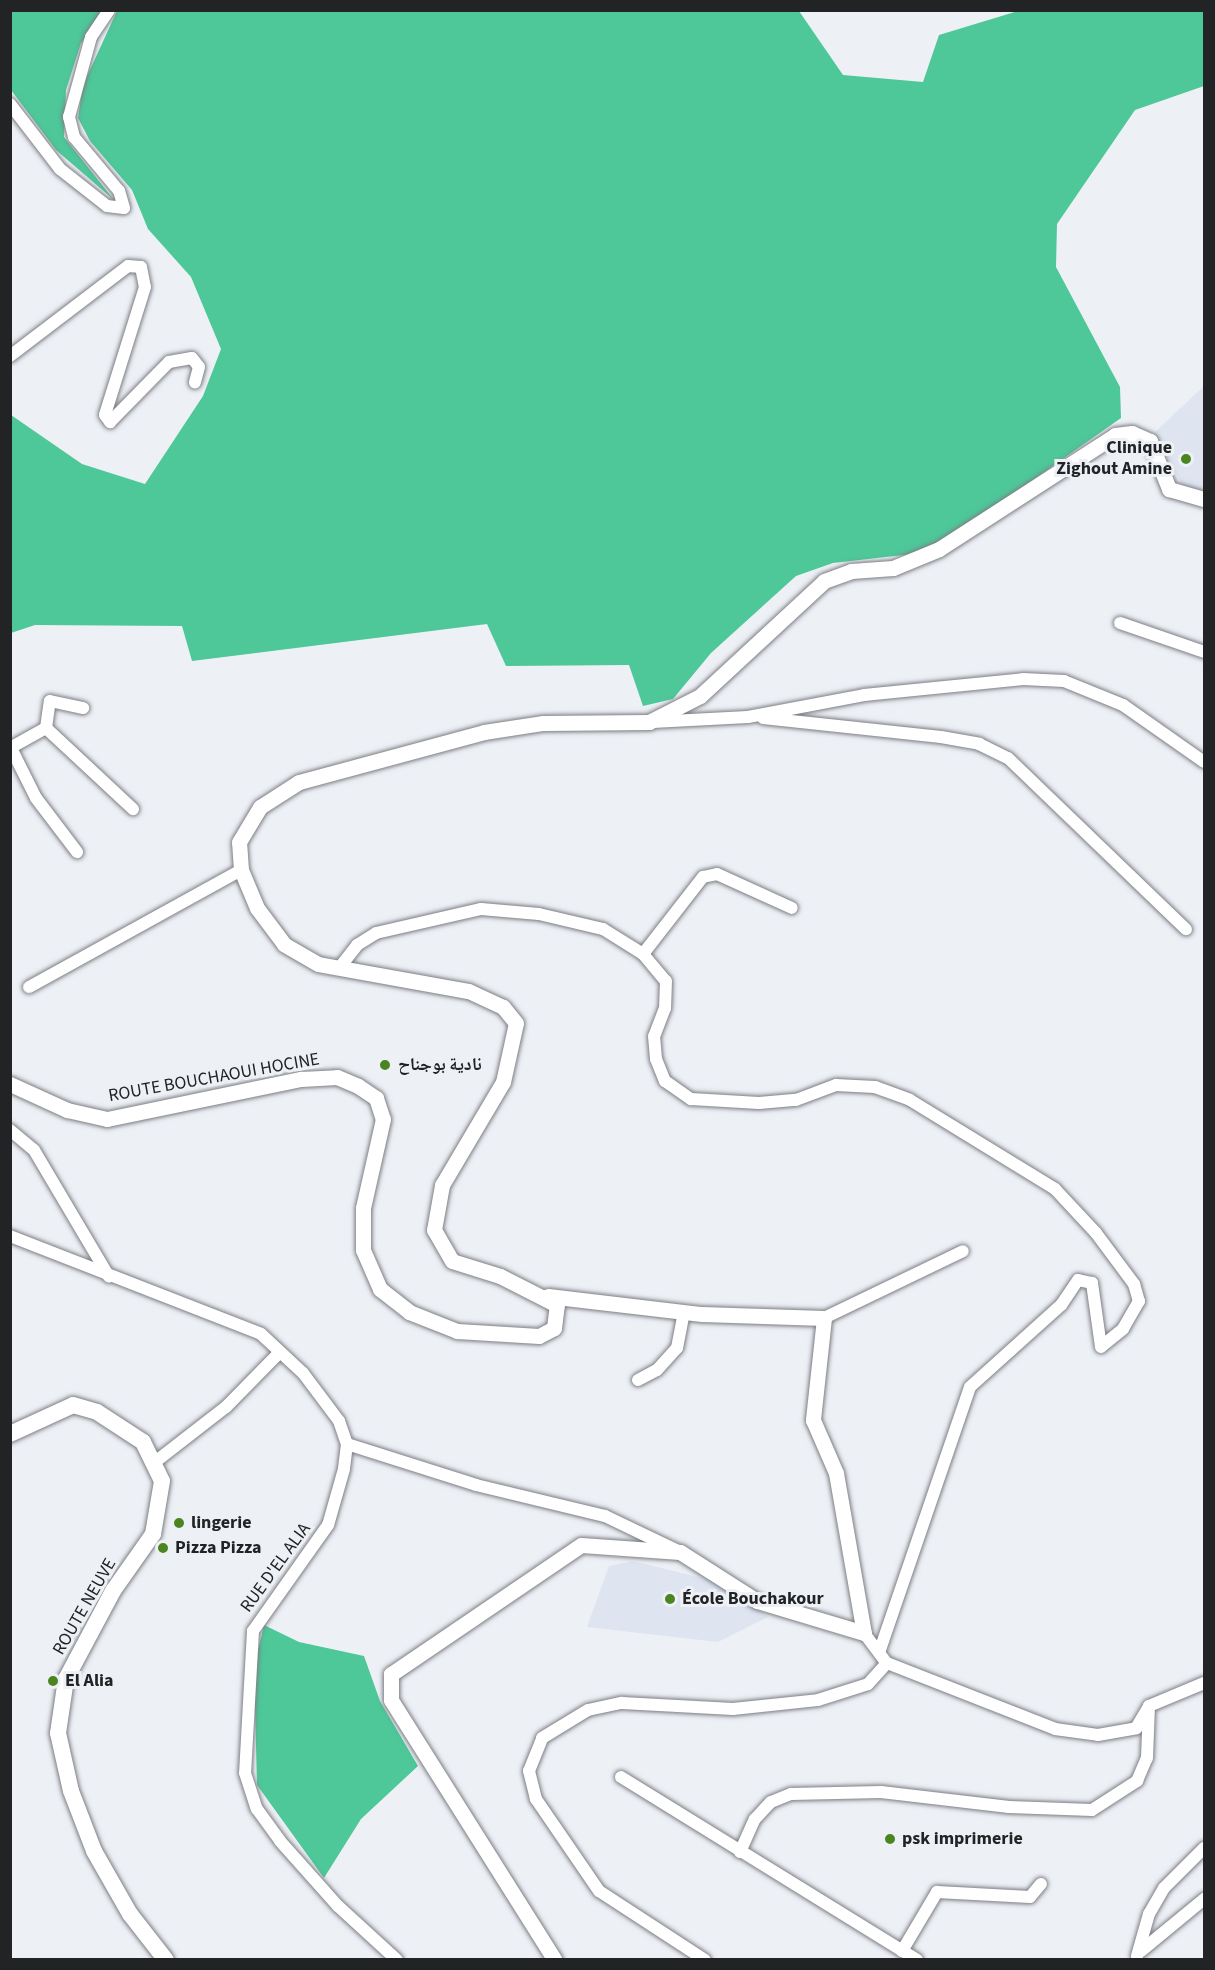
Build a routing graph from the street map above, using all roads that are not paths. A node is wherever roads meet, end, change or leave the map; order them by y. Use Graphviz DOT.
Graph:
graph roads {
  1 [pos="109,10"];
  2 [pos="10,104"];
  3 [pos="10,356"];
  4 [pos="195,382"];
  5 [pos="1204,499"];
  6 [pos="1120,623"];
  7 [pos="1204,652"];
  8 [pos="83,708"];
  9 [pos="748,717"];
  10 [pos="649,722"];
  11 [pos="46,728"];
  12 [pos="11,748"];
  13 [pos="1204,762"];
  14 [pos="133,809"];
  15 [pos="77,852"];
  16 [pos="241,870"];
  17 [pos="792,908"];
  18 [pos="1186,929"];
  19 [pos="643,954"];
  20 [pos="340,967"];
  21 [pos="29,987"];
  22 [pos="10,1084"];
  23 [pos="10,1130"];
  24 [pos="10,1236"];
  25 [pos="963,1251"];
  26 [pos="109,1277"];
  27 [pos="548,1296"];
  28 [pos="684,1312"];
  29 [pos="824,1318"];
  30 [pos="280,1352"];
  31 [pos="638,1380"];
  32 [pos="10,1434"];
  33 [pos="347,1444"];
  34 [pos="155,1462"];
  35 [pos="680,1552"];
  36 [pos="864,1634"];
  37 [pos="880,1650"];
  38 [pos="887,1663"];
  39 [pos="1204,1683"];
  40 [pos="1149,1706"];
  41 [pos="621,1778"];
  42 [pos="1204,1848"];
  43 [pos="740,1851"];
  44 [pos="1041,1884"];
  45 [pos="1204,1899"];
  46 [pos="902,1951"];
  47 [pos="1136,1958"];
  48 [pos="166,1959"];
  49 [pos="397,1959"];
  50 [pos="555,1959"];
  51 [pos="705,1959"];
  52 [pos="916,1959"];
  1 -- 2 [label="street"];
  3 -- 4 [label="street"];
  5 -- 10 [label="street"];
  6 -- 7 [label="street"];
  8 -- 11 [label="street"];
  9 -- 10 [label="street"];
  9 -- 13 [label="street"];
  9 -- 18 [label="street"];
  10 -- 16 [label="street"];
  11 -- 12 [label="street"];
  11 -- 14 [label="street"];
  12 -- 15 [label="street"];
  16 -- 20 [label="street"];
  16 -- 21 [label="street"];
  17 -- 19 [label="street"];
  19 -- 20 [label="street"];
  19 -- 37 [label="street"];
  20 -- 27 [label="street"];
  22 -- 27 [label="street, ROUTE BOUCHAOUI HOCINE"];
  23 -- 26 [label="street"];
  24 -- 26 [label="street"];
  25 -- 29 [label="street"];
  26 -- 30 [label="street"];
  27 -- 28 [label="street"];
  28 -- 29 [label="street"];
  28 -- 31 [label="street"];
  29 -- 36 [label="street"];
  30 -- 33 [label="street"];
  30 -- 34 [label="street"];
  32 -- 34 [label="main road, ROUTE NEUVE"];
  33 -- 35 [label="street"];
  33 -- 49 [label="street, RUE D'EL ALIA"];
  34 -- 48 [label="main road, ROUTE NEUVE"];
  35 -- 36 [label="street"];
  35 -- 50 [label="street"];
  36 -- 37 [label="street"];
  37 -- 38 [label="street"];
  38 -- 40 [label="street"];
  38 -- 51 [label="street"];
  39 -- 40 [label="street"];
  40 -- 43 [label="street"];
  41 -- 43 [label="street"];
  42 -- 47 [label="street"];
  43 -- 46 [label="street"];
  44 -- 46 [label="street"];
  45 -- 47 [label="street"];
  46 -- 52 [label="street"];
}
